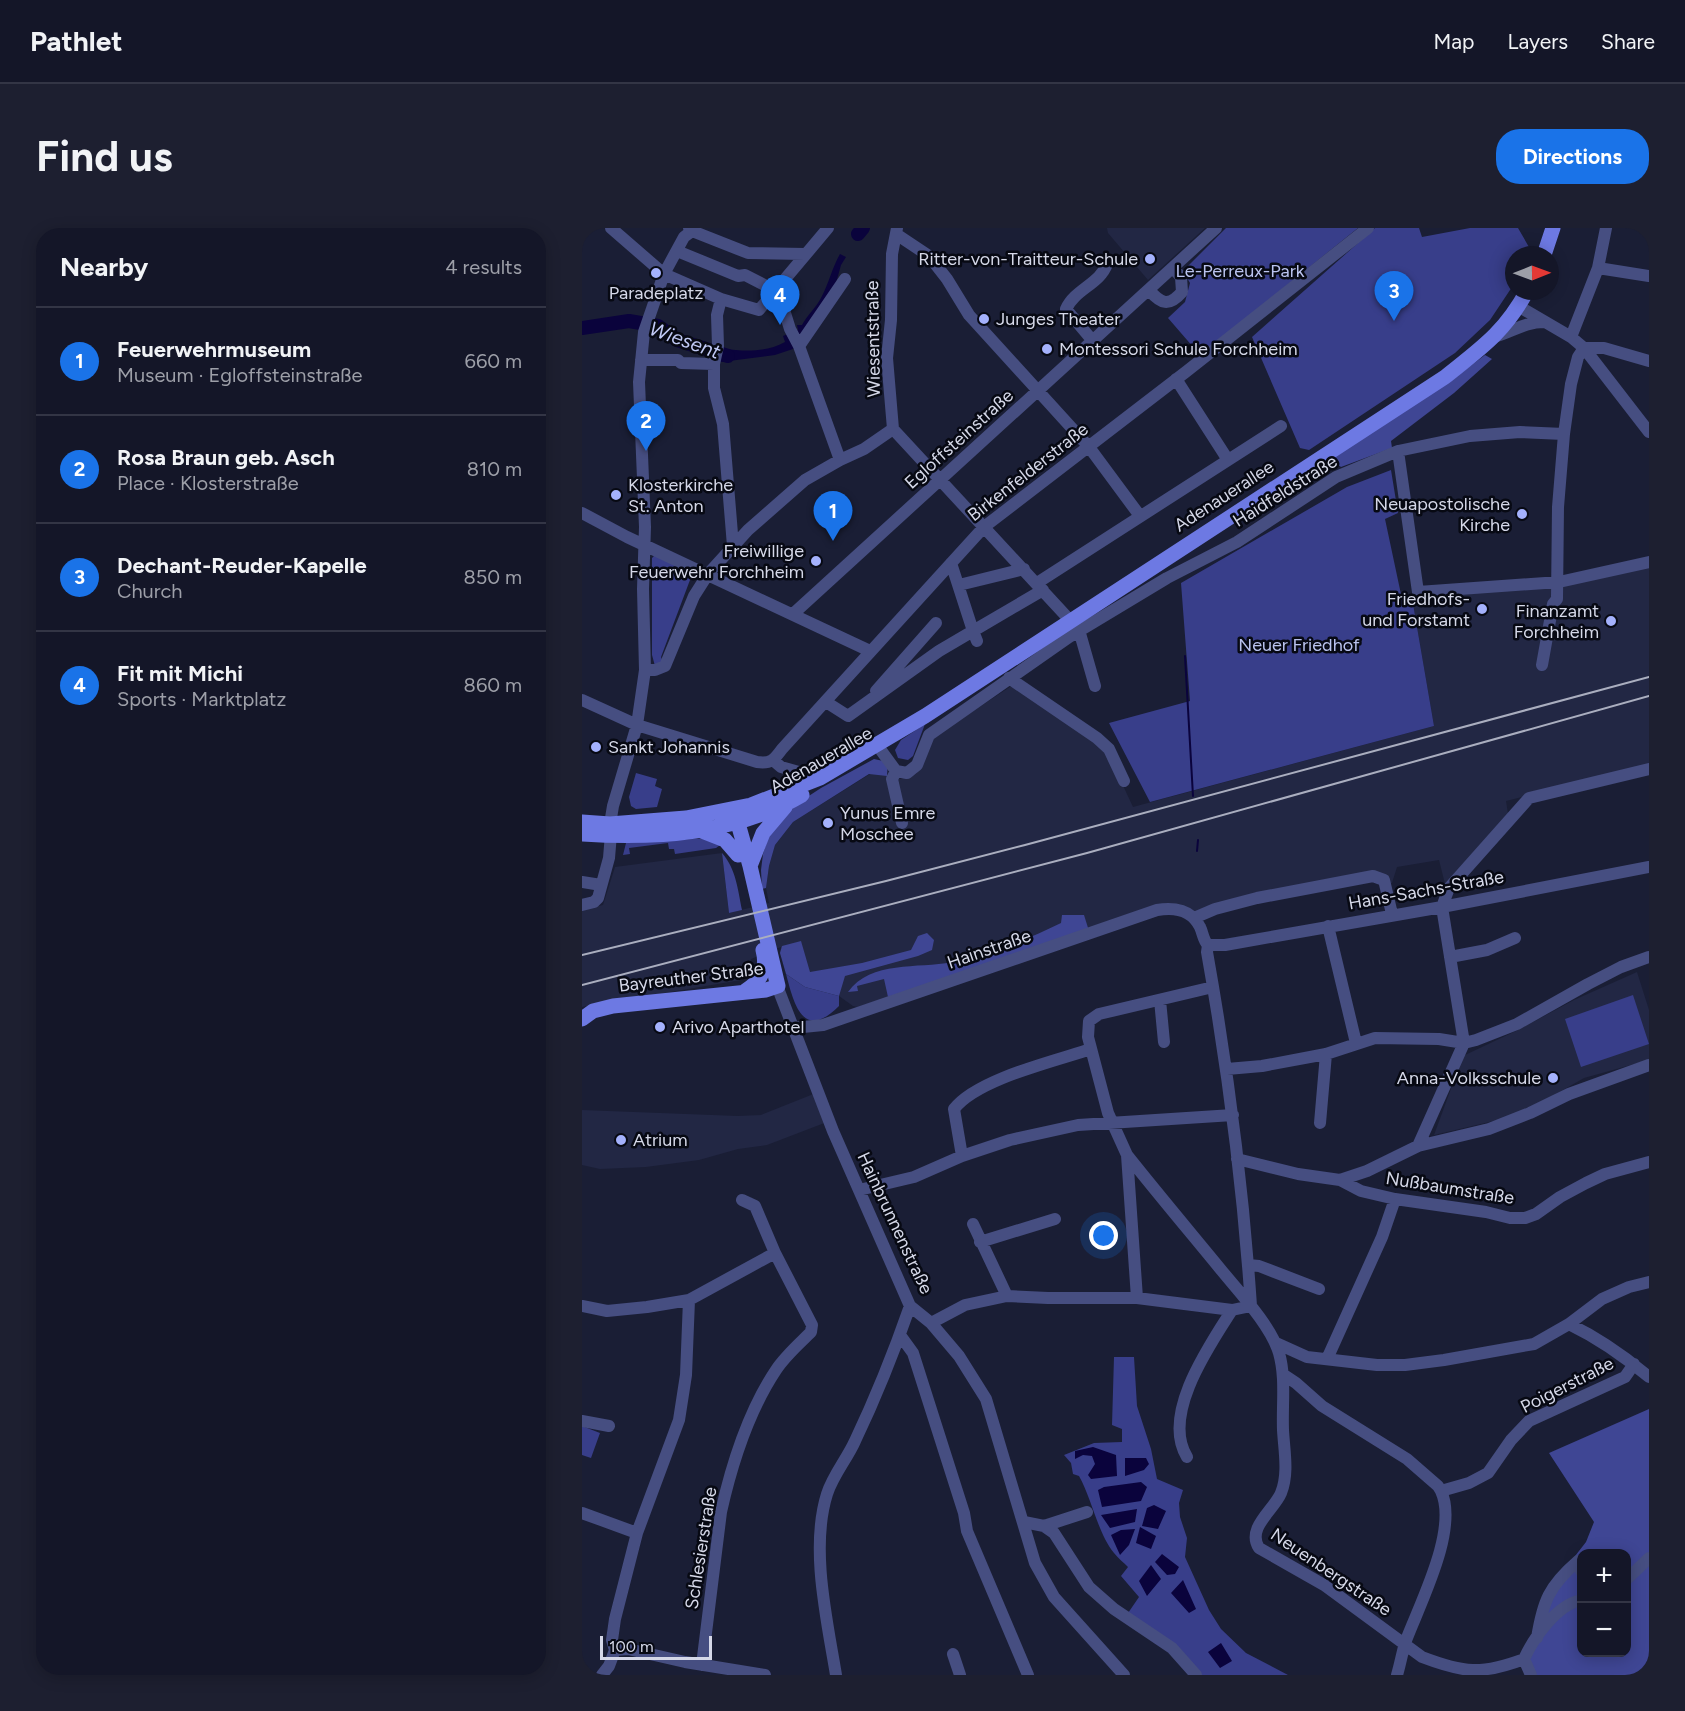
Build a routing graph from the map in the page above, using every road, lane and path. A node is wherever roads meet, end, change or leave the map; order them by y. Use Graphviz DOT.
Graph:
graph roads {
  1 [pos="611,228"];
  2 [pos="828,228"];
  3 [pos="1216,228"];
  4 [pos="1368,228"];
  5 [pos="1553,228"];
  6 [pos="1606,228"];
  7 [pos="691,230"];
  8 [pos="897,231"];
  9 [pos="1547,246"];
  10 [pos="677,251"];
  11 [pos="751,253"];
  12 [pos="805,254"];
  13 [pos="1107,264"];
  14 [pos="1176,265"];
  15 [pos="1598,268"];
  16 [pos="664,274"];
  17 [pos="745,275"];
  18 [pos="1649,276"];
  19 [pos="845,279"];
  20 [pos="777,288"];
  21 [pos="1149,290"];
  22 [pos="722,299"];
  23 [pos="1522,300"];
  24 [pos="1518,306"];
  25 [pos="1545,322"];
  26 [pos="1494,337"];
  27 [pos="1571,337"];
  28 [pos="1092,340"];
  29 [pos="799,346"];
  30 [pos="1584,348"];
  31 [pos="641,360"];
  32 [pos="1649,361"];
  33 [pos="714,364"];
  34 [pos="1176,379"];
  35 [pos="1038,390"];
  36 [pos="1281,426"];
  37 [pos="893,429"];
  38 [pos="1649,432"];
  39 [pos="1564,434"];
  40 [pos="1089,447"];
  41 [pos="1398,451"];
  42 [pos="840,460"];
  43 [pos="1228,460"];
  44 [pos="940,480"];
  45 [pos="582,513"];
  46 [pos="1140,516"];
  47 [pos="984,527"];
  48 [pos="645,546"];
  49 [pos="733,546"];
  50 [pos="1649,562"];
  51 [pos="951,563"];
  52 [pos="1024,569"];
  53 [pos="708,574"];
  54 [pos="1558,582"];
  55 [pos="959,585"];
  56 [pos="1040,587"];
  57 [pos="793,614"];
  58 [pos="936,623"];
  59 [pos="1075,625"];
  60 [pos="975,636"];
  61 [pos="870,651"];
  62 [pos="1542,665"];
  63 [pos="645,670"];
  64 [pos="1009,678"];
  65 [pos="1095,686"];
  66 [pos="582,700"];
  67 [pos="826,702"];
  68 [pos="861,707"];
  69 [pos="925,716"];
  70 [pos="637,724"];
  71 [pos="880,748"];
  72 [pos="774,760"];
  73 [pos="1649,768"];
  74 [pos="896,771"];
  75 [pos="820,778"];
  76 [pos="1124,781"];
  77 [pos="790,802"];
  78 [pos="731,817"];
  79 [pos="582,822"];
  80 [pos="902,823"];
  81 [pos="610,829"];
  82 [pos="699,831"];
  83 [pos="582,834"];
  84 [pos="733,849"];
  85 [pos="750,866"];
  86 [pos="1649,867"];
  87 [pos="582,882"];
  88 [pos="601,885"];
  89 [pos="752,893"];
  90 [pos="582,905"];
  91 [pos="1442,907"];
  92 [pos="1392,914"];
  93 [pos="1194,918"];
  94 [pos="1328,926"];
  95 [pos="1515,938"];
  96 [pos="1208,945"];
  97 [pos="1450,957"];
  98 [pos="1649,957"];
  99 [pos="769,959"];
  100 [pos="778,986"];
  101 [pos="1213,987"];
  102 [pos="745,991"];
  103 [pos="1160,1000"];
  104 [pos="582,1019"];
  105 [pos="793,1028"];
  106 [pos="1164,1042"];
  107 [pos="1356,1043"];
  108 [pos="1464,1043"];
  109 [pos="1091,1049"];
  110 [pos="1326,1054"];
  111 [pos="1649,1065"];
  112 [pos="1227,1069"];
  113 [pos="1233,1115"];
  114 [pos="1112,1123"];
  115 [pos="1320,1123"];
  116 [pos="1418,1146"];
  117 [pos="1127,1155"];
  118 [pos="962,1156"];
  119 [pos="1237,1159"];
  120 [pos="1649,1162"];
  121 [pos="1341,1180"];
  122 [pos="859,1190"];
  123 [pos="1395,1199"];
  124 [pos="742,1200"];
  125 [pos="1055,1219"];
  126 [pos="973,1224"];
  127 [pos="980,1242"];
  128 [pos="775,1253"];
  129 [pos="1248,1265"];
  130 [pos="1649,1282"];
  131 [pos="1319,1289"];
  132 [pos="1007,1296"];
  133 [pos="1137,1298"];
  134 [pos="689,1300"];
  135 [pos="582,1306"];
  136 [pos="910,1306"];
  137 [pos="1251,1306"];
  138 [pos="1232,1310"];
  139 [pos="931,1323"];
  140 [pos="1569,1324"];
  141 [pos="900,1335"];
  142 [pos="1276,1343"];
  143 [pos="1327,1359"];
  144 [pos="1640,1366"];
  145 [pos="1284,1375"];
  146 [pos="1649,1377"];
  147 [pos="582,1421"];
  148 [pos="609,1426"];
  149 [pos="1187,1457"];
  150 [pos="1442,1491"];
  151 [pos="1087,1512"];
  152 [pos="582,1514"];
  153 [pos="1024,1522"];
  154 [pos="1044,1526"];
  155 [pos="637,1533"];
  156 [pos="1649,1558"];
  157 [pos="1577,1562"];
  158 [pos="1631,1575"];
  159 [pos="1577,1601"];
  160 [pos="1537,1638"];
  161 [pos="1405,1645"];
  162 [pos="615,1650"];
  163 [pos="953,1654"];
  164 [pos="1524,1659"];
  165 [pos="702,1665"];
  166 [pos="606,1672"];
  167 [pos="1468,1673"];
  168 [pos="765,1675"];
  169 [pos="836,1675"];
  170 [pos="960,1675"];
  171 [pos="1028,1675"];
  172 [pos="1124,1675"];
  173 [pos="1196,1675"];
  174 [pos="1397,1675"];
  175 [pos="1532,1675"];
  1 -- 16 [label="street"];
  2 -- 12 [label="street"];
  3 -- 14 [label="street, Egloffsteinstraße"];
  4 -- 34 [label="street, Birkenfelderstraße"];
  5 -- 9 [label="main road"];
  6 -- 15 [label="street"];
  7 -- 10 [label="street"];
  7 -- 11 [label="street"];
  8 -- 35 [label="street"];
  8 -- 37 [label="street, Wiesentstraße"];
  10 -- 16 [label="street"];
  10 -- 17 [label="street"];
  11 -- 12 [label="street"];
  11 -- 17 [label="street"];
  12 -- 20 [label="street"];
  13 -- 28 [label="street"];
  14 -- 21 [label="street, Egloffsteinstraße"];
  14 -- 21 [label="street"];
  15 -- 18 [label="street"];
  15 -- 27 [label="street"];
  16 -- 22 [label="street"];
  16 -- 31 [label="street"];
  17 -- 20 [label="street"];
  19 -- 29 [label="street"];
  20 -- 22 [label="street"];
  20 -- 29 [label="street"];
  21 -- 28 [label="street, Egloffsteinstraße"];
  22 -- 33 [label="street"];
  23 -- 24 [label="main road, Adenauerallee"];
  24 -- 25 [label="street"];
  24 -- 26 [label="main road, Adenauerallee"];
  25 -- 26 [label="street"];
  25 -- 27 [label="street"];
  26 -- 59 [label="main road, Adenauerallee"];
  27 -- 30 [label="street"];
  28 -- 35 [label="street, Egloffsteinstraße"];
  29 -- 42 [label="street"];
  30 -- 32 [label="street"];
  30 -- 38 [label="street"];
  30 -- 39 [label="street"];
  31 -- 33 [label="street"];
  31 -- 48 [label="street"];
  33 -- 49 [label="street"];
  34 -- 40 [label="street, Birkenfelderstraße"];
  34 -- 43 [label="street"];
  35 -- 40 [label="street"];
  35 -- 44 [label="street, Egloffsteinstraße"];
  36 -- 43 [label="street"];
  37 -- 42 [label="street"];
  37 -- 44 [label="street"];
  39 -- 41 [label="street, Haidfeldstraße"];
  39 -- 54 [label="street"];
  40 -- 46 [label="street"];
  40 -- 47 [label="street, Birkenfelderstraße"];
  41 -- 54 [label="street"];
  41 -- 59 [label="street, Haidfeldstraße"];
  42 -- 49 [label="street"];
  43 -- 46 [label="street"];
  44 -- 47 [label="street"];
  44 -- 57 [label="street, Egloffsteinstraße"];
  45 -- 48 [label="street"];
  46 -- 56 [label="street"];
  47 -- 51 [label="street, Birkenfelderstraße"];
  47 -- 52 [label="street"];
  48 -- 53 [label="street"];
  48 -- 63 [label="street"];
  49 -- 53 [label="street"];
  50 -- 54 [label="street"];
  51 -- 55 [label="street"];
  51 -- 61 [label="street, Birkenfelderstraße"];
  52 -- 55 [label="street"];
  52 -- 56 [label="street"];
  53 -- 57 [label="street"];
  53 -- 63 [label="street"];
  54 -- 62 [label="street"];
  55 -- 60 [label="street"];
  56 -- 59 [label="street"];
  56 -- 60 [label="street"];
  57 -- 61 [label="street"];
  58 -- 68 [label="street"];
  59 -- 64 [label="street, Haidfeldstraße"];
  59 -- 65 [label="street"];
  59 -- 69 [label="main road, Adenauerallee"];
  60 -- 68 [label="street"];
  61 -- 67 [label="street, Birkenfelderstraße"];
  63 -- 70 [label="street"];
  64 -- 74 [label="street, Haidfeldstraße"];
  64 -- 76 [label="street"];
  66 -- 70 [label="street"];
  67 -- 68 [label="street"];
  67 -- 72 [label="street, Birkenfelderstraße"];
  69 -- 71 [label="main road, Adenauerallee"];
  69 -- 75 [label="main road, Adenauerallee"];
  70 -- 72 [label="street"];
  70 -- 81 [label="street"];
  71 -- 74 [label="street"];
  71 -- 77 [label="main road, Adenauerallee"];
  72 -- 75 [label="street"];
  73 -- 91 [label="street"];
  74 -- 80 [label="street"];
  75 -- 78 [label="main road, Adenauerallee"];
  77 -- 78 [label="main road, Adenauerallee"];
  77 -- 85 [label="main road"];
  78 -- 81 [label="main road"];
  78 -- 82 [label="main road"];
  78 -- 84 [label="main road"];
  78 -- 85 [label="main road"];
  79 -- 81 [label="main road"];
  81 -- 82 [label="main road"];
  81 -- 83 [label="main road"];
  81 -- 88 [label="street"];
  82 -- 84 [label="main road"];
  84 -- 89 [label="main road"];
  85 -- 89 [label="main road"];
  86 -- 91 [label="street, Hans-Sachs-Straße"];
  87 -- 88 [label="street"];
  88 -- 90 [label="street"];
  89 -- 99 [label="main road"];
  91 -- 92 [label="street, Hans-Sachs-Straße"];
  91 -- 97 [label="street"];
  92 -- 93 [label="street"];
  92 -- 94 [label="street, Hans-Sachs-Straße"];
  93 -- 96 [label="street"];
  93 -- 105 [label="street, Hainstraße"];
  94 -- 96 [label="street, Hans-Sachs-Straße"];
  94 -- 107 [label="street"];
  95 -- 97 [label="street"];
  96 -- 101 [label="street, Neuenbergstraße"];
  97 -- 108 [label="street"];
  98 -- 108 [label="street"];
  99 -- 100 [label="main road"];
  99 -- 102 [label="main road"];
  100 -- 102 [label="main road, Bayreuther Straße"];
  100 -- 105 [label="street, Hainbrunnenstraße"];
  101 -- 103 [label="street"];
  101 -- 112 [label="street, Neuenbergstraße"];
  102 -- 104 [label="main road, Bayreuther Straße"];
  103 -- 106 [label="street"];
  103 -- 109 [label="street"];
  105 -- 122 [label="street, Hainbrunnenstraße"];
  107 -- 108 [label="street"];
  107 -- 110 [label="street"];
  108 -- 116 [label="street"];
  109 -- 114 [label="street"];
  109 -- 118 [label="street"];
  110 -- 112 [label="street"];
  110 -- 115 [label="street"];
  111 -- 116 [label="street"];
  112 -- 113 [label="street, Neuenbergstraße"];
  113 -- 114 [label="street"];
  113 -- 119 [label="street, Neuenbergstraße"];
  114 -- 117 [label="street"];
  114 -- 118 [label="street"];
  116 -- 121 [label="street"];
  117 -- 133 [label="street"];
  117 -- 137 [label="street"];
  118 -- 122 [label="street"];
  119 -- 121 [label="street, Nußbaumstraße"];
  119 -- 129 [label="street, Neuenbergstraße"];
  120 -- 123 [label="street, Nußbaumstraße"];
  121 -- 123 [label="street, Nußbaumstraße"];
  122 -- 136 [label="street, Hainbrunnenstraße"];
  123 -- 143 [label="street"];
  124 -- 128 [label="street"];
  125 -- 127 [label="street"];
  126 -- 127 [label="street"];
  127 -- 132 [label="street"];
  128 -- 134 [label="street"];
  128 -- 165 [label="street, Schlesierstraße"];
  129 -- 131 [label="street"];
  129 -- 137 [label="street, Neuenbergstraße"];
  130 -- 140 [label="street"];
  132 -- 133 [label="street"];
  132 -- 139 [label="street"];
  133 -- 138 [label="street"];
  134 -- 135 [label="street"];
  134 -- 155 [label="street"];
  136 -- 139 [label="street, Hainbrunnenstraße"];
  136 -- 141 [label="street"];
  137 -- 138 [label="street"];
  137 -- 142 [label="street, Neuenbergstraße"];
  138 -- 149 [label="street"];
  139 -- 153 [label="street, Hainbrunnenstraße"];
  140 -- 143 [label="street"];
  140 -- 144 [label="street"];
  141 -- 169 [label="street"];
  141 -- 171 [label="street"];
  142 -- 143 [label="street"];
  142 -- 145 [label="street, Neuenbergstraße"];
  144 -- 146 [label="street"];
  144 -- 150 [label="street, Poigerstraße"];
  145 -- 150 [label="street"];
  145 -- 161 [label="street, Neuenbergstraße"];
  147 -- 148 [label="street"];
  150 -- 161 [label="street"];
  151 -- 154 [label="street"];
  152 -- 155 [label="street"];
  153 -- 154 [label="street"];
  153 -- 172 [label="street, Hainbrunnenstraße"];
  154 -- 173 [label="street"];
  155 -- 162 [label="street"];
  156 -- 158 [label="street"];
  157 -- 160 [label="street"];
  159 -- 160 [label="street"];
  160 -- 164 [label="street"];
  161 -- 167 [label="street, Neuenbergstraße"];
  161 -- 174 [label="street"];
  162 -- 165 [label="street"];
  162 -- 166 [label="street"];
  163 -- 170 [label="street"];
  164 -- 167 [label="street, Neuenbergstraße"];
  164 -- 175 [label="street"];
  165 -- 168 [label="street"];
}
